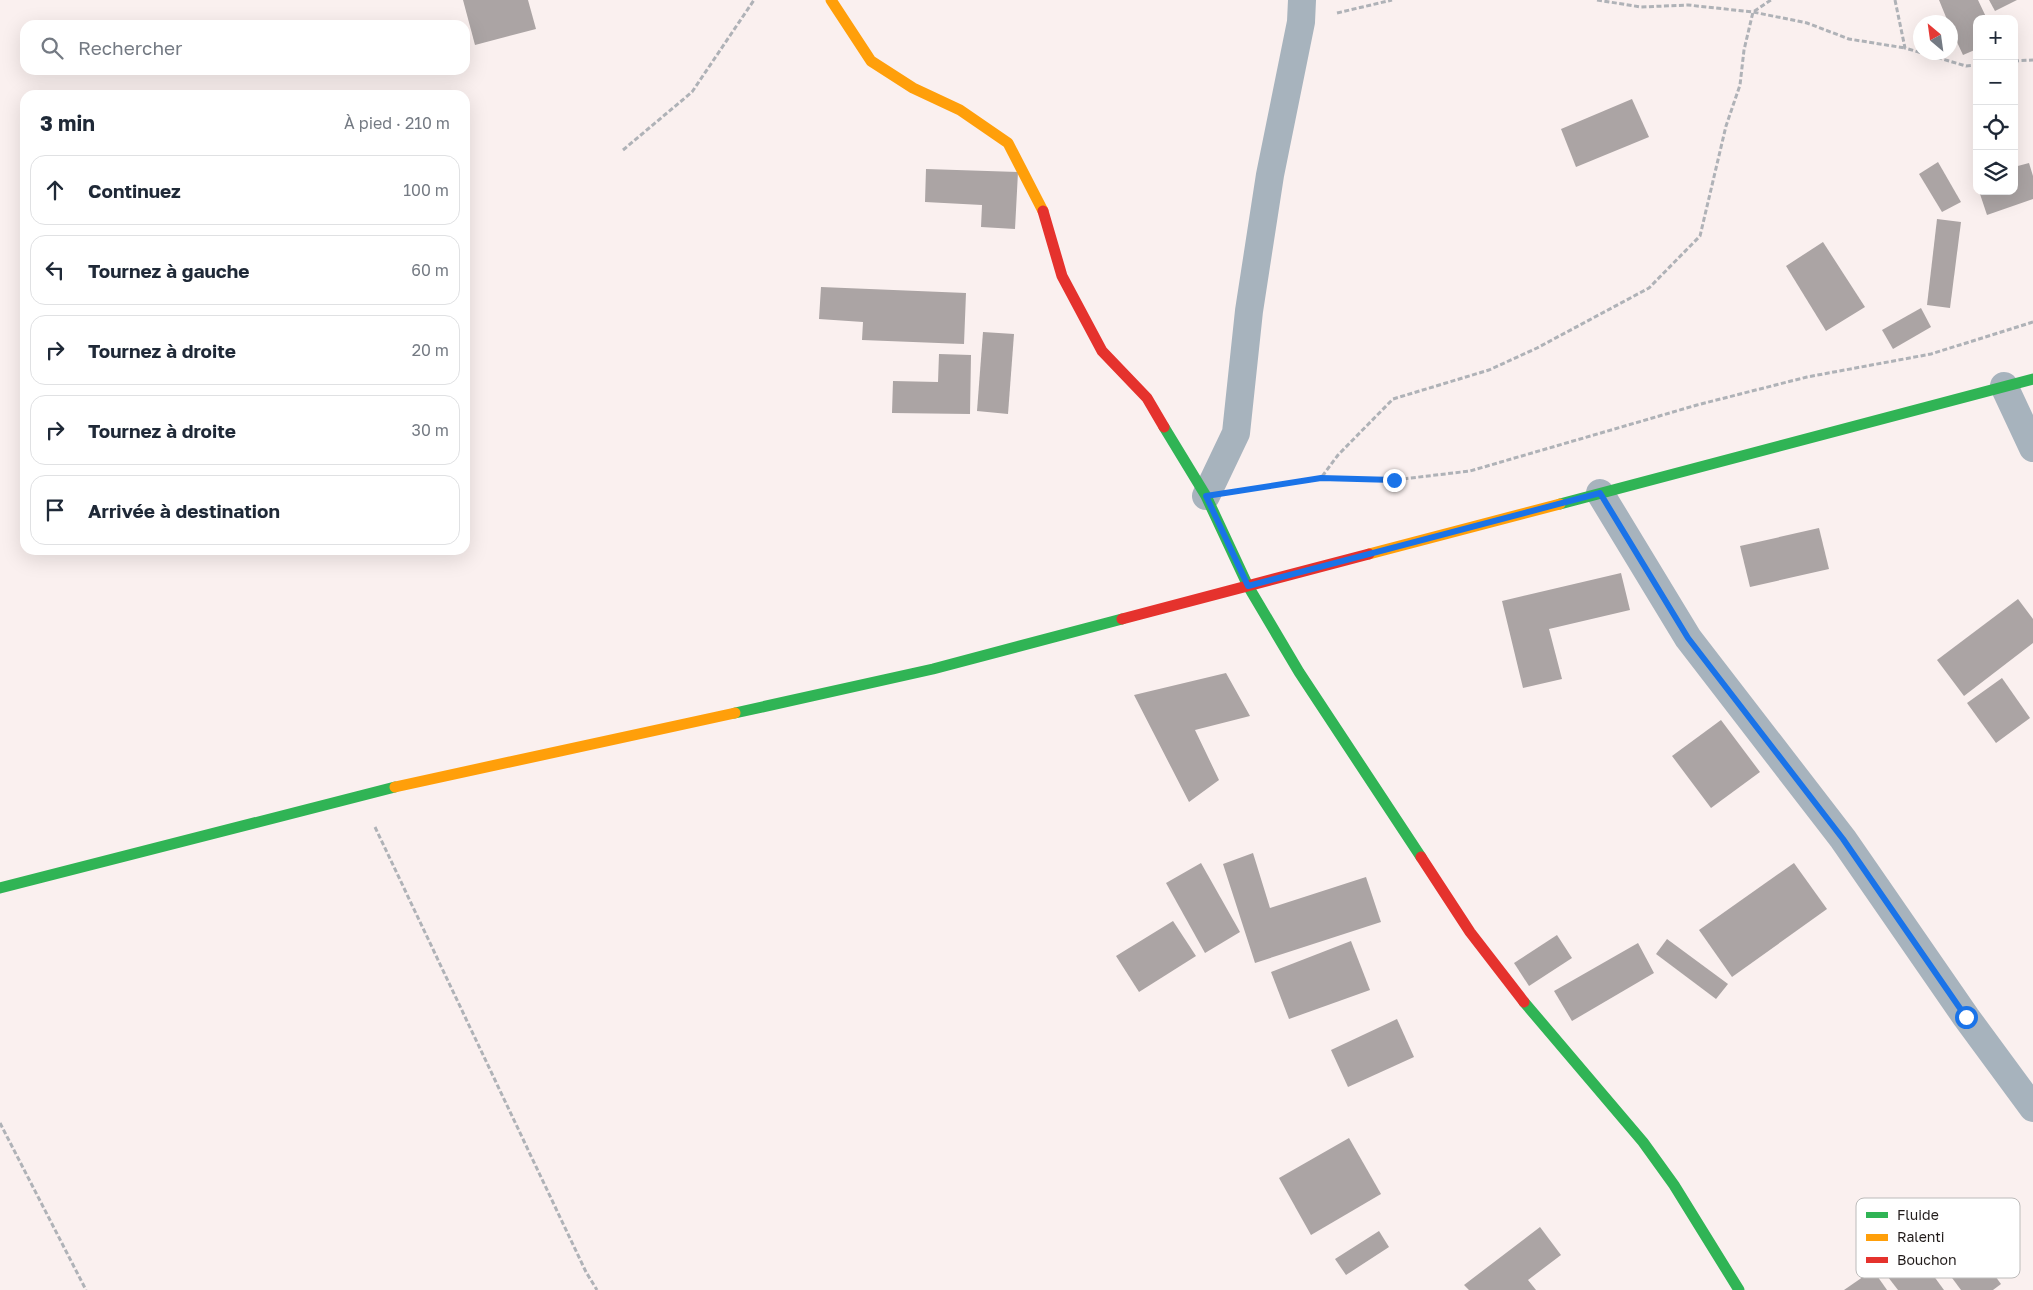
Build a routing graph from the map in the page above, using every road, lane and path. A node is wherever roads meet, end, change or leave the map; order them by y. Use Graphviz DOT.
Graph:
graph roads {
  1 [pos="754,0"];
  2 [pos="831,0"];
  3 [pos="1392,0"];
  4 [pos="1597,0"];
  5 [pos="1770,0"];
  6 [pos="1895,0"];
  7 [pos="1302,11"];
  8 [pos="1753,12"];
  9 [pos="1905,48"];
  10 [pos="2033,60"];
  11 [pos="2018,61"];
  12 [pos="1973,65"];
  13 [pos="623,150"];
  14 [pos="2033,322"];
  15 [pos="2033,379"];
  16 [pos="2004,386"];
  17 [pos="2033,448"];
  18 [pos="1321,478"];
  19 [pos="1600,493"];
  20 [pos="1206,496"];
  21 [pos="1248,586"];
  22 [pos="360,795"];
  23 [pos="0,888"];
  24 [pos="2033,1108"];
  25 [pos="0,1123"];
  26 [pos="86,1290"];
  27 [pos="597,1290"];
  28 [pos="1739,1290"];
  1 -- 13 [label="path"];
  2 -- 20 [label="main road"];
  3 -- 7 [label="path"];
  4 -- 8 [label="path"];
  5 -- 8 [label="path"];
  6 -- 9 [label="path"];
  7 -- 20 [label="street"];
  8 -- 9 [label="path"];
  8 -- 18 [label="path"];
  9 -- 12 [label="path"];
  10 -- 11 [label="path"];
  14 -- 18 [label="path"];
  15 -- 16 [label="main road"];
  16 -- 17 [label="street"];
  16 -- 19 [label="main road"];
  18 -- 20 [label="path"];
  19 -- 21 [label="main road"];
  19 -- 24 [label="street"];
  20 -- 21 [label="main road"];
  21 -- 22 [label="main road"];
  21 -- 28 [label="main road"];
  22 -- 23 [label="main road"];
  22 -- 27 [label="path"];
  25 -- 26 [label="path"];
}
